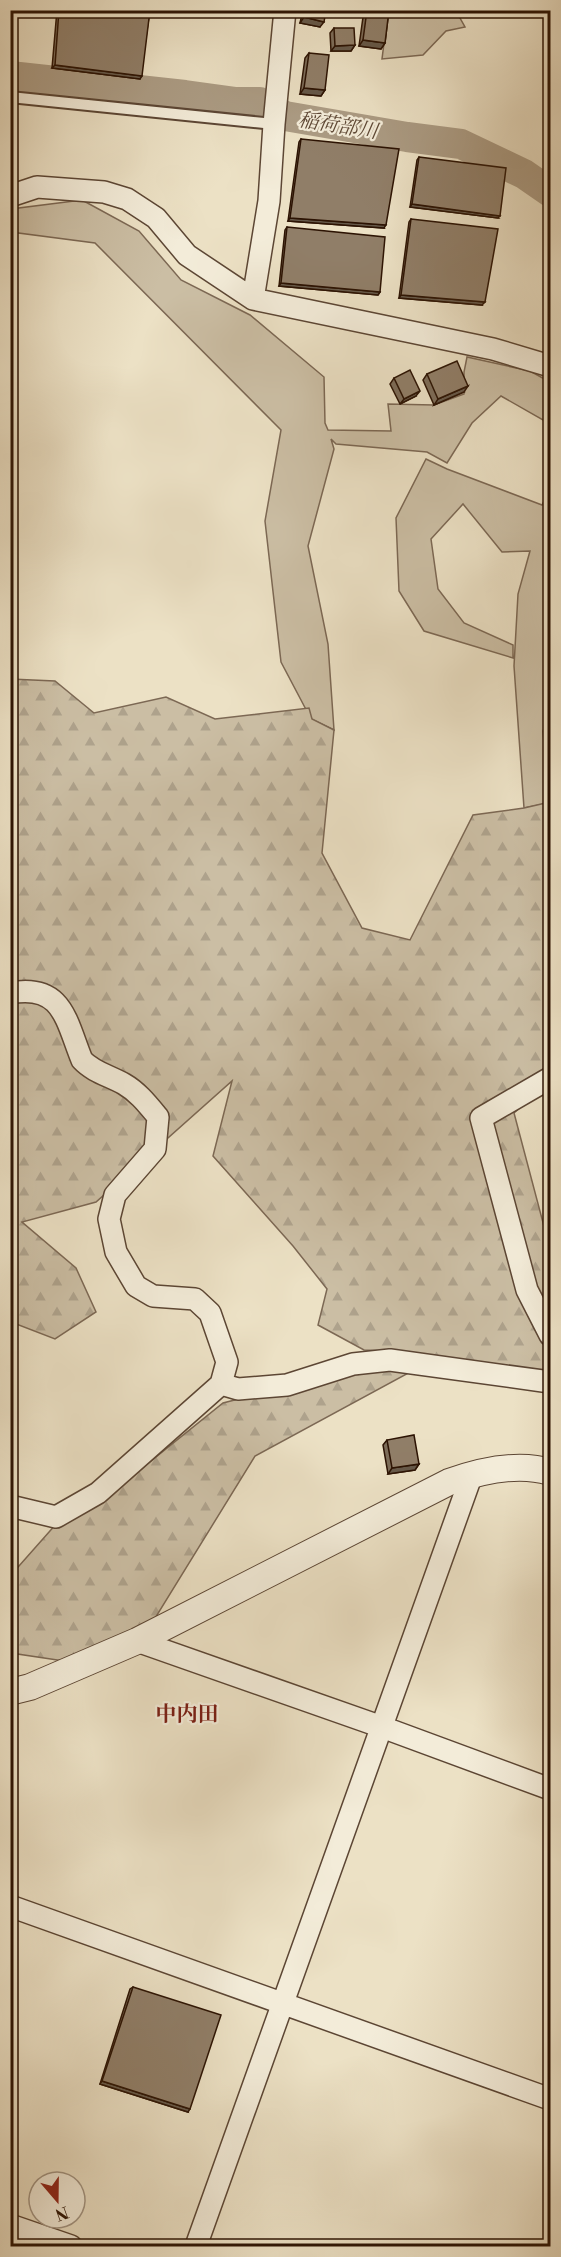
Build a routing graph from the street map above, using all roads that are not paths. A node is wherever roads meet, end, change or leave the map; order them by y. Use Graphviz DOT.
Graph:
graph roads {
  1 [pos="285,10"];
  2 [pos="10,97"];
  3 [pos="274,124"];
  4 [pos="10,196"];
  5 [pos="253,299"];
  6 [pos="550,366"];
  7 [pos="10,993"];
  8 [pos="550,1078"];
  9 [pos="550,1335"];
  10 [pos="550,1382"];
  11 [pos="221,1384"];
  12 [pos="550,1472"];
  13 [pos="472,1474"];
  14 [pos="10,1506"];
  15 [pos="137,1641"];
  16 [pos="10,1692"];
  17 [pos="382,1727"];
  18 [pos="550,1789"];
  19 [pos="10,1906"];
  20 [pos="284,2002"];
  21 [pos="550,2099"];
  22 [pos="10,2225"];
  23 [pos="71,2247"];
  24 [pos="196,2247"];
  1 -- 3 [label="street"];
  2 -- 3 [label="lane"];
  3 -- 5 [label="street"];
  4 -- 5 [label="street"];
  5 -- 6 [label="street"];
  7 -- 11 [label="street"];
  8 -- 9 [label="street"];
  10 -- 11 [label="street"];
  11 -- 14 [label="street"];
  12 -- 13 [label="street"];
  13 -- 15 [label="street"];
  13 -- 17 [label="street"];
  15 -- 16 [label="street"];
  15 -- 17 [label="street"];
  17 -- 18 [label="street"];
  17 -- 20 [label="street"];
  19 -- 20 [label="street"];
  20 -- 21 [label="street"];
  20 -- 24 [label="street"];
  22 -- 23 [label="street"];
}
